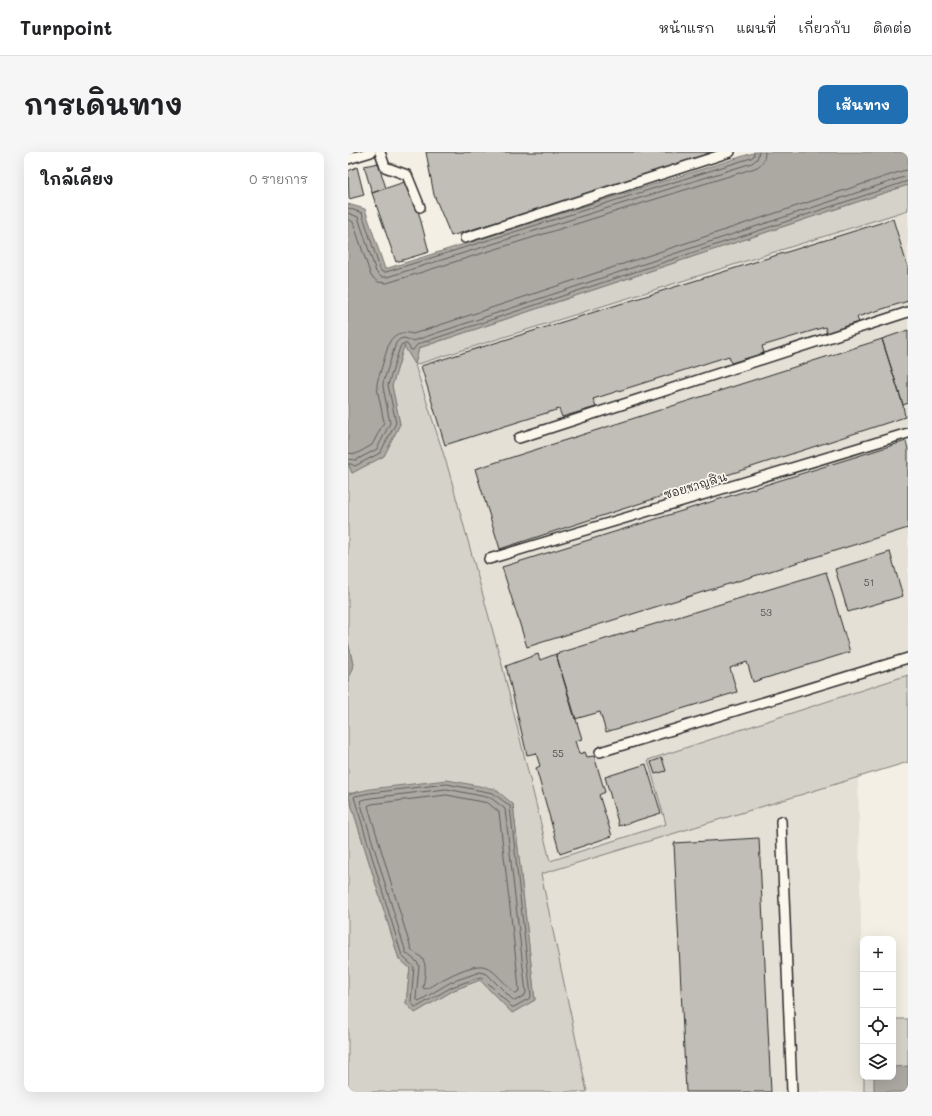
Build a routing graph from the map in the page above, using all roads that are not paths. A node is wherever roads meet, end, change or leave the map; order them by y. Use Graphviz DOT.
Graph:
graph roads {
  1 [pos="371,152"];
  2 [pos="380,152"];
  3 [pos="730,152"];
  4 [pos="360,153"];
  5 [pos="348,159"];
  6 [pos="420,207"];
  7 [pos="465,238"];
  8 [pos="908,312"];
  9 [pos="908,433"];
  10 [pos="519,438"];
  11 [pos="489,559"];
  12 [pos="908,658"];
  13 [pos="600,752"];
  14 [pos="781,821"];
  15 [pos="792,1092"];
  1 -- 4 [label="lane"];
  2 -- 6 [label="lane"];
  3 -- 7 [label="lane"];
  4 -- 5 [label="lane"];
  8 -- 10 [label="lane"];
  9 -- 11 [label="lane, ซอยชาญสิน"];
  12 -- 13 [label="lane"];
  14 -- 15 [label="lane"];
}
